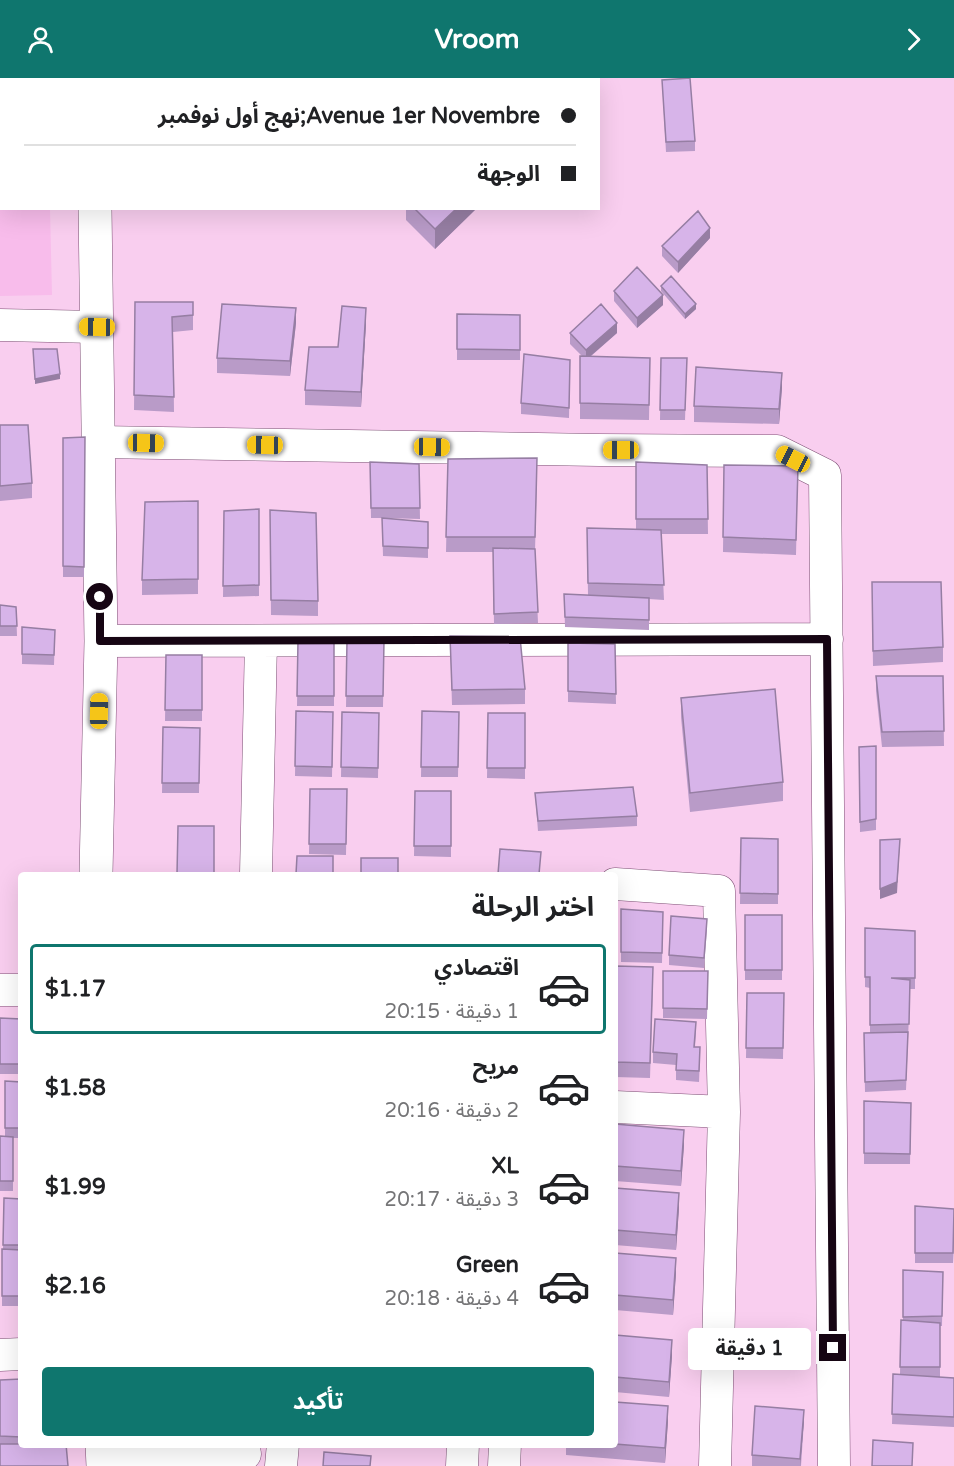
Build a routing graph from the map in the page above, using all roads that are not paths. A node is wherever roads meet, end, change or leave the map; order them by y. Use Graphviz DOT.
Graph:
graph roads {
  1 [pos="95,210"];
  2 [pos="0,326"];
  3 [pos="97,327"];
  4 [pos="98,442"];
  5 [pos="827,639"];
  6 [pos="261,640"];
  7 [pos="100,641"];
  8 [pos="96,872"];
  9 [pos="256,872"];
  10 [pos="618,884"];
  11 [pos="0,990"];
  12 [pos="18,990"];
  13 [pos="618,1107"];
  14 [pos="724,1112"];
  15 [pos="0,1354"];
  16 [pos="18,1354"];
  17 [pos="282,1448"];
  18 [pos="463,1448"];
  19 [pos="505,1448"];
  20 [pos="103,1454"];
  21 [pos="245,1455"];
  22 [pos="281,1466"];
  23 [pos="462,1466"];
  24 [pos="504,1466"];
  25 [pos="715,1466"];
  26 [pos="834,1466"];
  1 -- 3 [label="main road"];
  2 -- 3 [label="street"];
  3 -- 4 [label="main road"];
  4 -- 5 [label="street"];
  4 -- 7 [label="main road"];
  5 -- 6 [label="street"];
  5 -- 26 [label="street"];
  6 -- 7 [label="street"];
  6 -- 9 [label="street"];
  7 -- 8 [label="main road"];
  10 -- 14 [label="street"];
  11 -- 12 [label="street"];
  13 -- 14 [label="street"];
  14 -- 25 [label="street"];
  15 -- 16 [label="street"];
  17 -- 22 [label="street"];
  18 -- 23 [label="street"];
  19 -- 24 [label="street"];
  20 -- 21 [label="street"];
}
